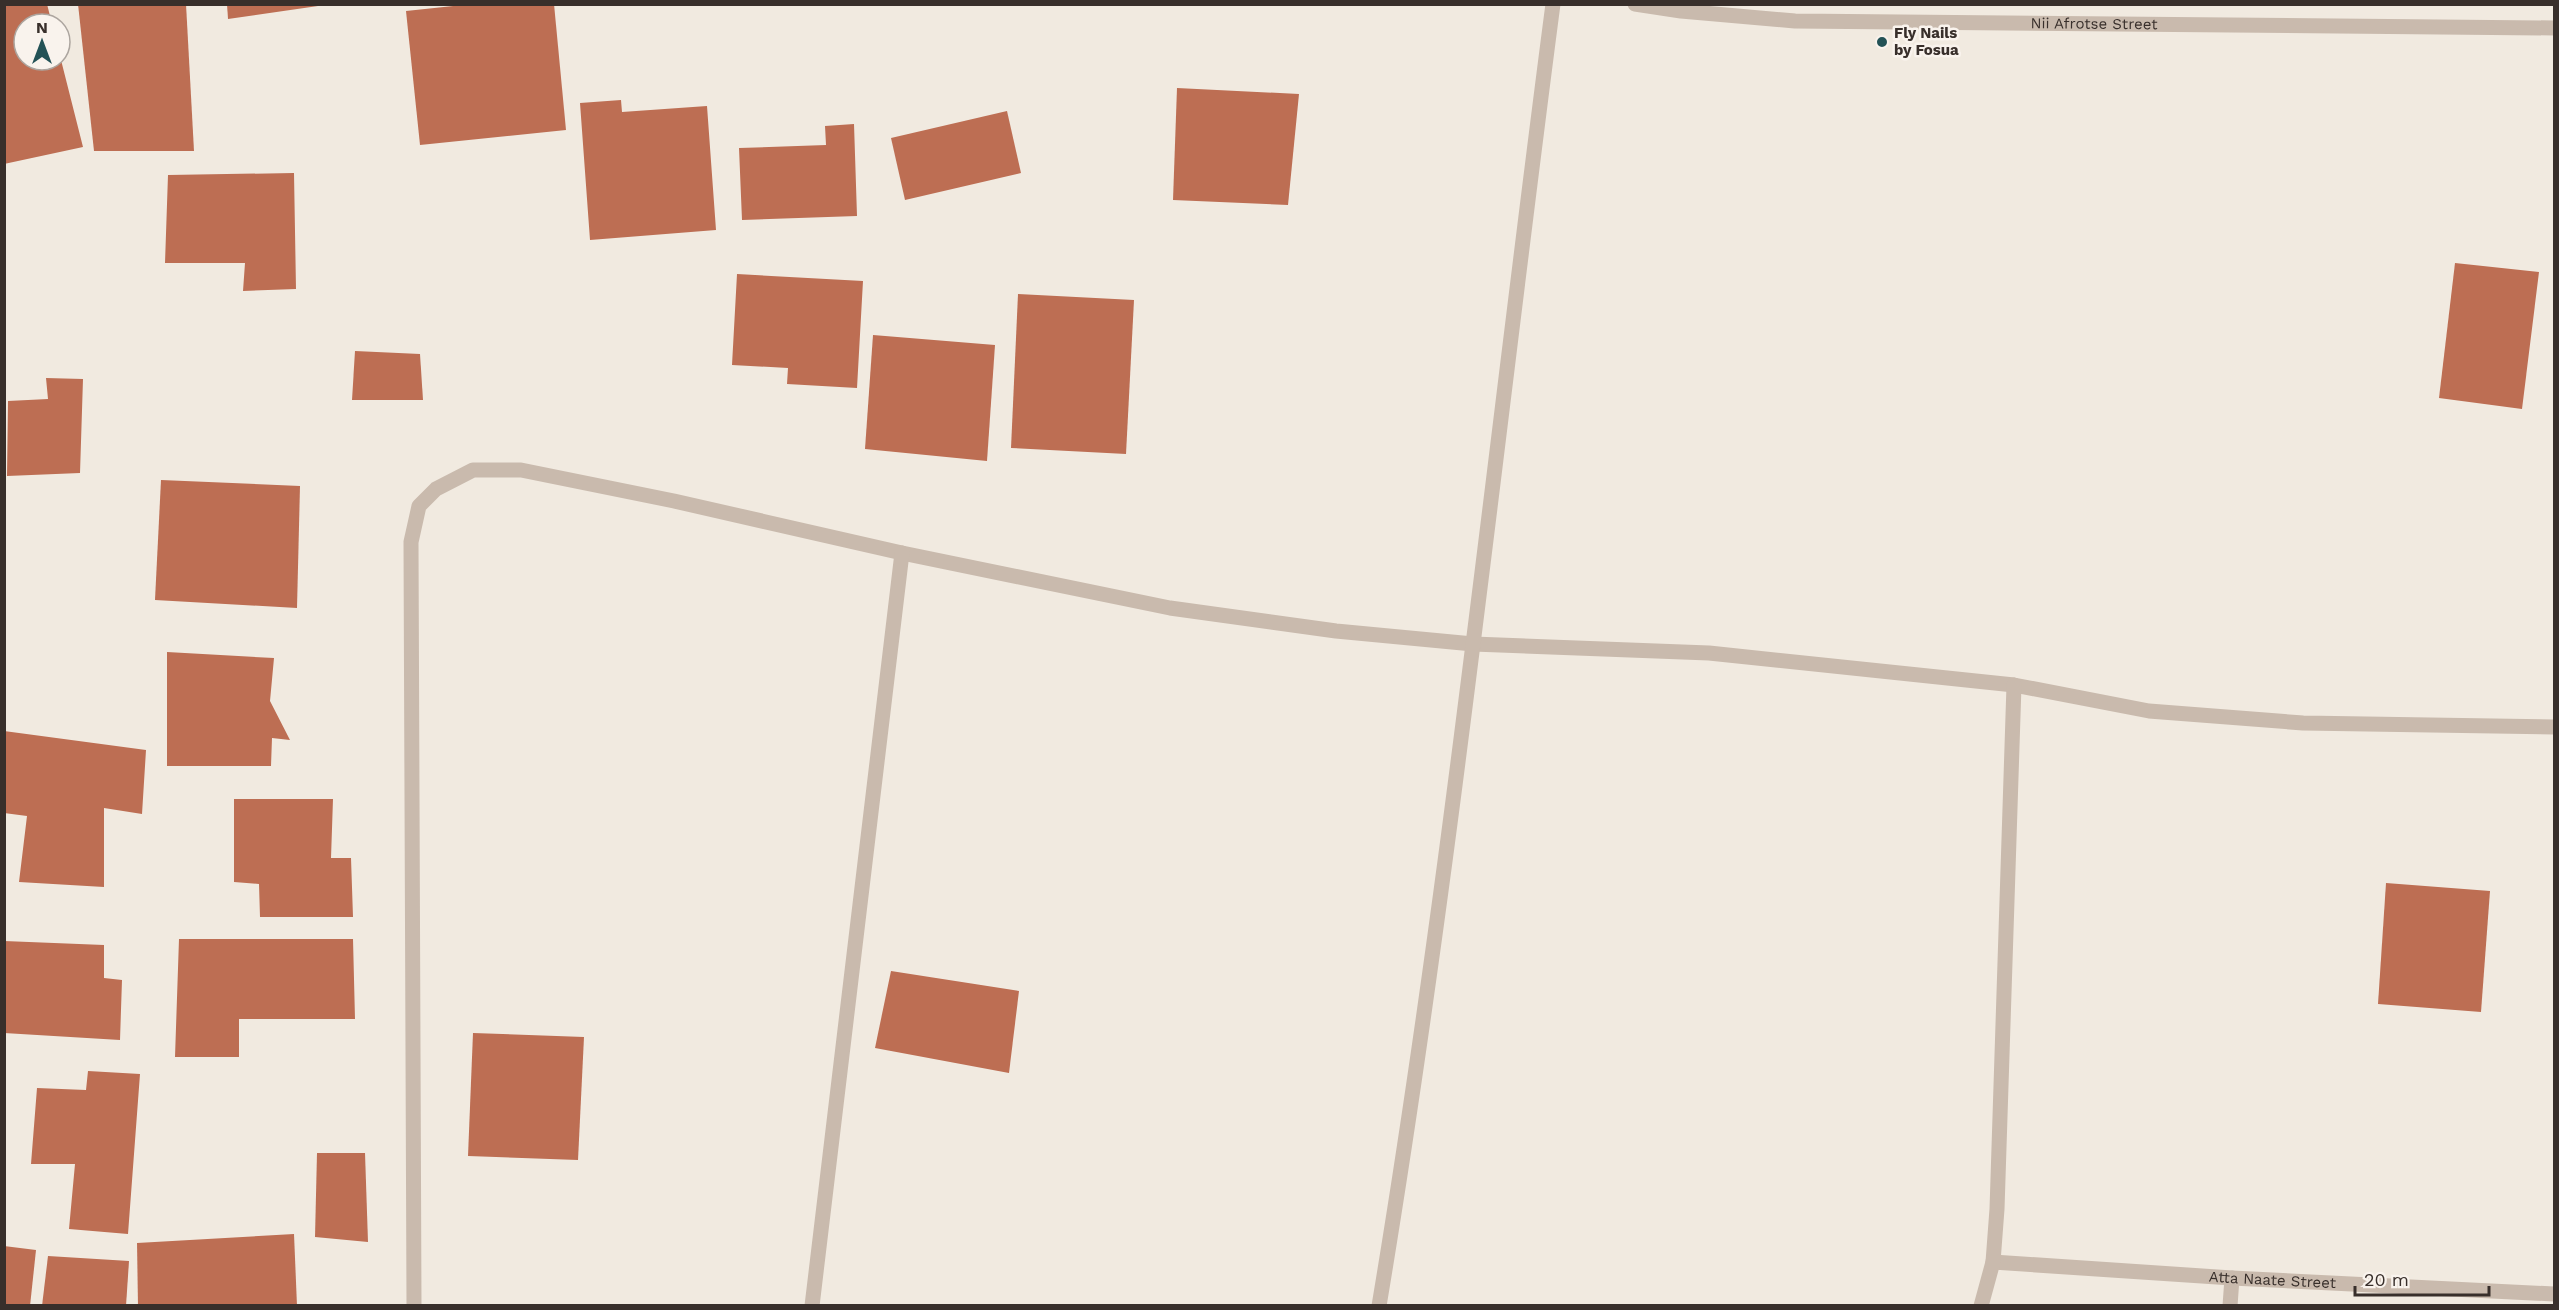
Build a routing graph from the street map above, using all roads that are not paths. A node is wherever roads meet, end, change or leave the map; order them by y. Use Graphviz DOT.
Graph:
graph roads {
  1 [pos="1553,4"];
  2 [pos="1635,4"];
  3 [pos="2554,28"];
  4 [pos="902,553"];
  5 [pos="1473,645"];
  6 [pos="2014,685"];
  7 [pos="2554,727"];
  8 [pos="1993,1262"];
  9 [pos="2232,1278"];
  10 [pos="2554,1294"];
  11 [pos="414,1305"];
  12 [pos="812,1305"];
  13 [pos="1379,1305"];
  14 [pos="1981,1305"];
  15 [pos="2230,1305"];
  1 -- 5 [label="street"];
  2 -- 3 [label="street, Nii Afrotse Street"];
  4 -- 5 [label="street"];
  4 -- 11 [label="street"];
  4 -- 12 [label="street"];
  5 -- 6 [label="street"];
  5 -- 13 [label="street"];
  6 -- 7 [label="street"];
  6 -- 8 [label="street"];
  8 -- 9 [label="street, Atta Naate Street"];
  8 -- 14 [label="street"];
  9 -- 10 [label="street, Atta Naate Street"];
  9 -- 15 [label="street"];
}
